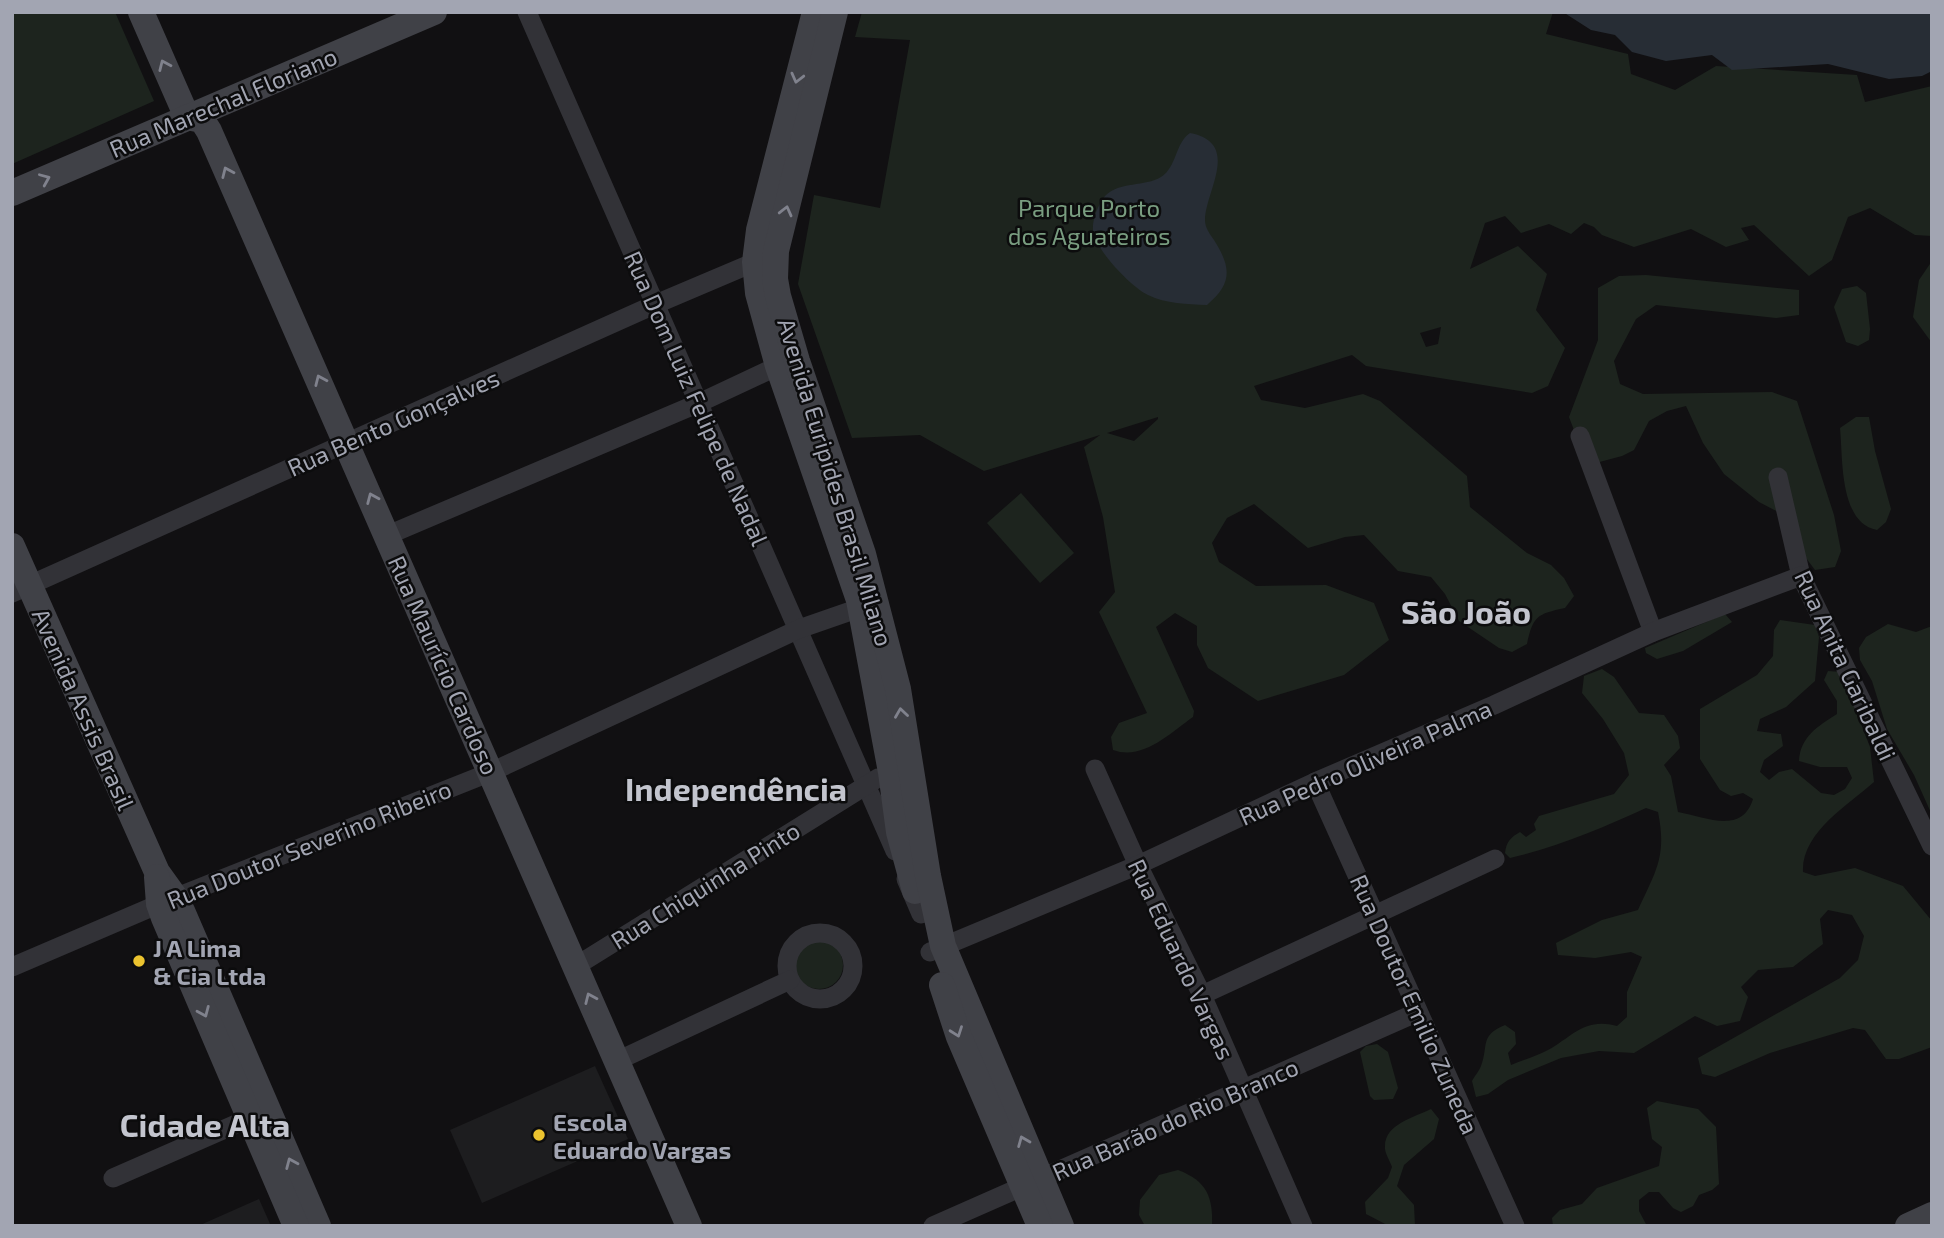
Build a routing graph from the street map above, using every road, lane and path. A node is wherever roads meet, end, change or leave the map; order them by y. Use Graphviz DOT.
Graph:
graph roads {
  1 [pos="141,12"];
  2 [pos="527,12"];
  3 [pos="815,12"];
  4 [pos="835,12"];
  5 [pos="417,16"];
  6 [pos="799,112"];
  7 [pos="187,117"];
  8 [pos="12,193"];
  9 [pos="765,260"];
  10 [pos="656,304"];
  11 [pos="787,363"];
  12 [pos="699,402"];
  13 [pos="1580,436"];
  14 [pos="348,443"];
  15 [pos="1778,477"];
  16 [pos="388,535"];
  17 [pos="12,546"];
  18 [pos="1801,576"];
  19 [pos="21,590"];
  20 [pos="868,605"];
  21 [pos="799,629"];
  22 [pos="1653,632"];
  23 [pos="1095,769"];
  24 [pos="900,770"];
  25 [pos="491,772"];
  26 [pos="1315,782"];
  27 [pos="867,783"];
  28 [pos="910,831"];
  29 [pos="1932,846"];
  30 [pos="1495,859"];
  31 [pos="1138,865"];
  32 [pos="167,901"];
  33 [pos="1373,914"];
  34 [pos="921,915"];
  35 [pos="937,949"];
  36 [pos="576,965"];
  37 [pos="12,968"];
  38 [pos="790,980"];
  39 [pos="1202,995"];
  40 [pos="1418,1012"];
  41 [pos="617,1061"];
  42 [pos="1243,1090"];
  43 [pos="250,1118"];
  44 [pos="113,1178"];
  45 [pos="1031,1183"];
  46 [pos="1932,1215"];
  47 [pos="296,1226"];
  48 [pos="318,1226"];
  49 [pos="689,1226"];
  50 [pos="933,1226"];
  51 [pos="1040,1226"];
  52 [pos="1060,1226"];
  53 [pos="1303,1226"];
  54 [pos="1515,1226"];
  55 [pos="1908,1226"];
  7 -- 1 [label="main road, one-way"];
  2 -- 10 [label="street, Rua Dom Luiz Felipe de Nadal"];
  3 -- 6 [label="main road, Avenida Euripides Brasil Milano, one-way"];
  4 -- 6 [label="main road, Avenida Euripides Brasil Milano"];
  5 -- 7 [label="main road, Rua Marechal Floriano"];
  6 -- 9 [label="main road, Avenida Euripides Brasil Milano"];
  8 -- 7 [label="main road, Rua Marechal Floriano, one-way"];
  14 -- 7 [label="main road, Rua Maurício Cardoso, one-way"];
  9 -- 10 [label="street, Rua Bento Gonçalves"];
  9 -- 11 [label="main road, Avenida Euripides Brasil Milano"];
  10 -- 12 [label="street, Rua Dom Luiz Felipe de Nadal"];
  10 -- 14 [label="street, Rua Bento Gonçalves"];
  11 -- 12 [label="street"];
  11 -- 20 [label="main road, Avenida Euripides Brasil Milano"];
  12 -- 16 [label="street"];
  12 -- 21 [label="street, Rua Dom Luiz Felipe de Nadal"];
  13 -- 22 [label="street"];
  16 -- 14 [label="main road, Rua Maurício Cardoso, one-way"];
  14 -- 19 [label="street, Rua Bento Gonçalves"];
  15 -- 18 [label="street, Rua Anita Garibaldi"];
  16 -- 25 [label="main road, Rua Maurício Cardoso"];
  17 -- 19 [label="main road, Avenida Assis Brasil"];
  18 -- 22 [label="street, Rua Pedro Oliveira Palma"];
  18 -- 29 [label="street, Rua Anita Garibaldi"];
  19 -- 32 [label="main road, Avenida Assis Brasil"];
  20 -- 21 [label="street, Rua Doutor Severino Ribeiro"];
  20 -- 24 [label="main road, Avenida Euripides Brasil Milano"];
  21 -- 25 [label="street, Rua Doutor Severino Ribeiro"];
  21 -- 27 [label="street, Rua Dom Luiz Felipe de Nadal"];
  22 -- 26 [label="street, Rua Pedro Oliveira Palma"];
  23 -- 31 [label="street, Rua Eduardo Vargas"];
  24 -- 27 [label="street, Rua Chiquinha Pinto"];
  24 -- 28 [label="main road, Avenida Euripides Brasil Milano"];
  25 -- 32 [label="street, Rua Doutor Severino Ribeiro"];
  25 -- 36 [label="main road, Rua Maurício Cardoso"];
  26 -- 31 [label="street, Rua Pedro Oliveira Palma"];
  26 -- 33 [label="street, Rua Doutor Emilio Zuneda"];
  27 -- 28 [label="street, Rua Dom Luiz Felipe de Nadal"];
  27 -- 34 [label="street, Rua Dom Luiz Felipe de Nadal"];
  27 -- 36 [label="street, Rua Chiquinha Pinto"];
  28 -- 34 [label="main road, Avenida Euripides Brasil Milano"];
  28 -- 35 [label="main road, Avenida Euripides Brasil Milano"];
  30 -- 33 [label="street"];
  31 -- 35 [label="street, Rua Pedro Oliveira Palma"];
  31 -- 39 [label="street, Rua Eduardo Vargas"];
  32 -- 37 [label="street, Rua Doutor Severino Ribeiro"];
  32 -- 43 [label="main road, Avenida Assis Brasil, one-way"];
  48 -- 32 [label="main road, Avenida Assis Brasil, one-way"];
  33 -- 39 [label="street"];
  33 -- 40 [label="street, Rua Doutor Emilio Zuneda"];
  34 -- 35 [label="main road, Avenida Euripides Brasil Milano"];
  35 -- 45 [label="main road, Avenida Euripides Brasil Milano"];
  41 -- 36 [label="main road, Rua Maurício Cardoso, one-way"];
  38 -- 41 [label="street"];
  39 -- 42 [label="street, Rua Eduardo Vargas"];
  40 -- 42 [label="street, Rua Barão do Rio Branco"];
  40 -- 54 [label="street, Rua Doutor Emilio Zuneda"];
  41 -- 49 [label="main road, Rua Maurício Cardoso"];
  42 -- 45 [label="street, Rua Barão do Rio Branco"];
  42 -- 53 [label="street, Rua Eduardo Vargas"];
  43 -- 44 [label="street"];
  43 -- 47 [label="main road, Avenida Assis Brasil"];
  45 -- 50 [label="street, Rua Barão do Rio Branco"];
  45 -- 51 [label="main road, Avenida Euripides Brasil Milano"];
  45 -- 52 [label="main road, Avenida Euripides Brasil Milano"];
  46 -- 55 [label="main road"];
}
